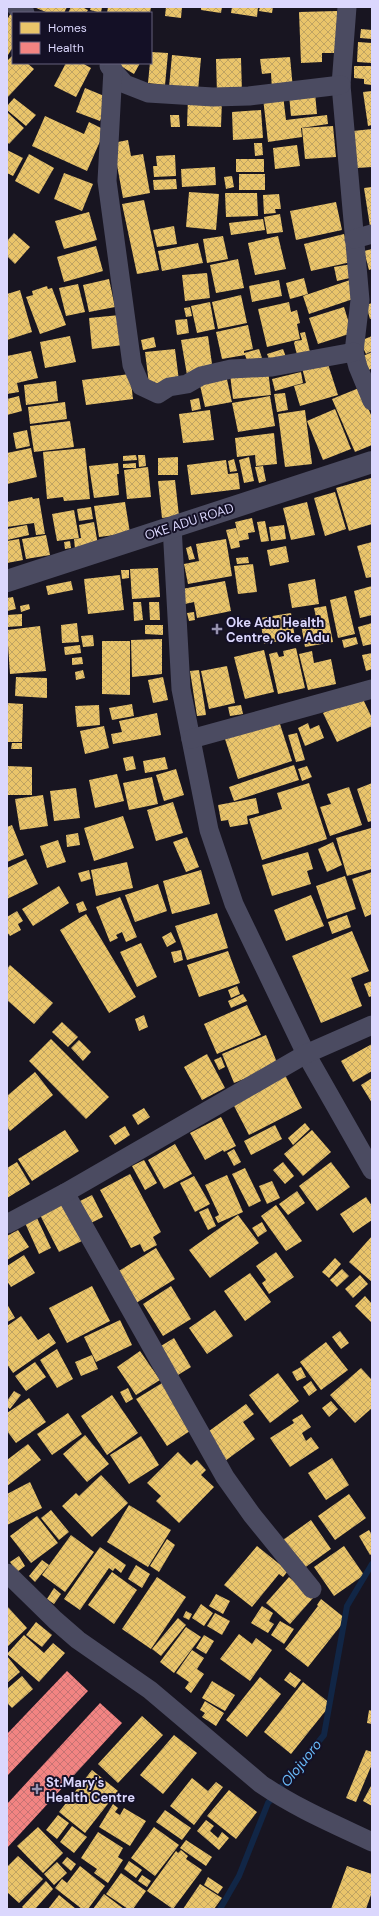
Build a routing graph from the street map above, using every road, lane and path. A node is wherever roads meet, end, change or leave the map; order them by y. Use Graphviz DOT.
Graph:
graph roads {
  1 [pos="347,7"];
  2 [pos="108,66"];
  3 [pos="341,85"];
  4 [pos="372,234"];
  5 [pos="354,239"];
  6 [pos="354,352"];
  7 [pos="372,401"];
  8 [pos="372,462"];
  9 [pos="172,526"];
  10 [pos="7,581"];
  11 [pos="372,689"];
  12 [pos="190,739"];
  13 [pos="372,1025"];
  14 [pos="306,1054"];
  15 [pos="372,1170"];
  16 [pos="66,1192"];
  17 [pos="7,1224"];
  18 [pos="7,1573"];
  19 [pos="312,1589"];
  20 [pos="372,1842"];
  1 -- 3 [label="street"];
  2 -- 3 [label="street"];
  2 -- 6 [label="street"];
  3 -- 5 [label="street"];
  4 -- 5 [label="street"];
  5 -- 6 [label="street"];
  6 -- 7 [label="street"];
  8 -- 9 [label="street, OKE ADU ROAD"];
  9 -- 10 [label="street, OKE ADU ROAD"];
  9 -- 12 [label="street"];
  11 -- 12 [label="street"];
  12 -- 14 [label="street"];
  13 -- 14 [label="street"];
  14 -- 15 [label="street"];
  14 -- 16 [label="street"];
  16 -- 17 [label="street"];
  16 -- 19 [label="street"];
  18 -- 20 [label="street"];
}
